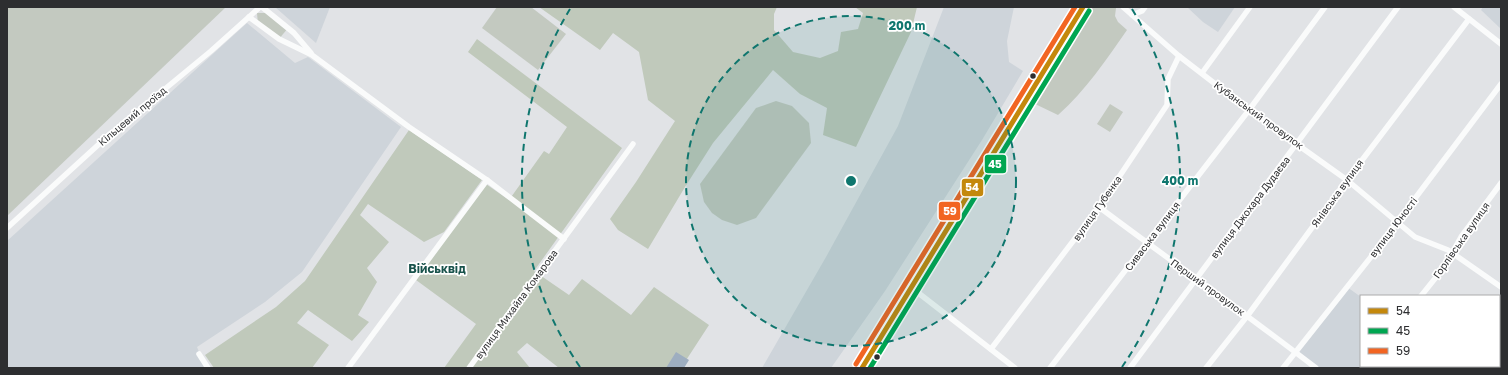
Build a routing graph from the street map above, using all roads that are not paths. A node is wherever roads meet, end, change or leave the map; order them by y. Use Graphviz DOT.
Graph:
graph roads {
  1 [pos="261,7"];
  2 [pos="1083,7"];
  3 [pos="1123,7"];
  4 [pos="1145,7"];
  5 [pos="1250,7"];
  6 [pos="1325,7"];
  7 [pos="1398,7"];
  8 [pos="1454,7"];
  9 [pos="1132,15"];
  10 [pos="249,17"];
  11 [pos="1469,19"];
  12 [pos="1501,44"];
  13 [pos="312,55"];
  14 [pos="1180,56"];
  15 [pos="1202,73"];
  16 [pos="1501,84"];
  17 [pos="1249,110"];
  18 [pos="1297,143"];
  19 [pos="633,144"];
  20 [pos="486,180"];
  21 [pos="1347,180"];
  22 [pos="1501,183"];
  23 [pos="1099,207"];
  24 [pos="1397,222"];
  25 [pos="7,228"];
  26 [pos="564,239"];
  27 [pos="1147,243"];
  28 [pos="1452,253"];
  29 [pos="1196,280"];
  30 [pos="912,288"];
  31 [pos="1501,288"];
  32 [pos="1422,295"];
  33 [pos="1248,316"];
  34 [pos="991,349"];
  35 [pos="1295,352"];
  36 [pos="199,354"];
  37 [pos="208,368"];
  38 [pos="348,368"];
  39 [pos="469,368"];
  40 [pos="862,368"];
  41 [pos="1016,368"];
  42 [pos="1050,368"];
  43 [pos="1130,368"];
  44 [pos="1206,368"];
  45 [pos="1283,368"];
  46 [pos="1316,368"];
  1 -- 10 [label="street, Кільцевий проїзд"];
  1 -- 13 [label="street"];
  2 -- 30 [label="main road"];
  3 -- 9 [label="street, Кубанський провулок"];
  4 -- 9 [label="street"];
  5 -- 15 [label="street"];
  6 -- 17 [label="street, Сиваська вулиця"];
  7 -- 18 [label="street, вулиця Джохара Дудаєва"];
  8 -- 11 [label="street"];
  9 -- 14 [label="street, Кубанський провулок"];
  10 -- 13 [label="street"];
  10 -- 25 [label="street, Кільцевий проїзд"];
  11 -- 12 [label="street"];
  11 -- 21 [label="street, Янівська вулиця"];
  13 -- 20 [label="street, вулиця Михайла Комарова"];
  14 -- 15 [label="street, Кубанський провулок"];
  14 -- 23 [label="street, вулиця Губенка"];
  15 -- 17 [label="street, Кубанський провулок"];
  16 -- 24 [label="street, вулиця Юності"];
  17 -- 18 [label="street, Кубанський провулок"];
  17 -- 27 [label="street, Сиваська вулиця"];
  18 -- 21 [label="street, Кубанський провулок"];
  18 -- 29 [label="street, вулиця Джохара Дудаєва"];
  19 -- 26 [label="street, вулиця Михайла Комарова"];
  20 -- 26 [label="street, вулиця Михайла Комарова"];
  20 -- 38 [label="street"];
  21 -- 24 [label="street, Кубанський провулок"];
  21 -- 33 [label="street, Янівська вулиця"];
  22 -- 28 [label="street, Горлівська вулиця"];
  23 -- 27 [label="street, Перший провулок"];
  23 -- 34 [label="street, вулиця Губенка"];
  24 -- 28 [label="street, Кубанський провулок"];
  24 -- 35 [label="street, вулиця Юності"];
  26 -- 39 [label="street, вулиця Михайла Комарова"];
  27 -- 29 [label="street, Перший провулок"];
  27 -- 42 [label="street, Сиваська вулиця"];
  28 -- 31 [label="street, Кубанський провулок"];
  28 -- 32 [label="street, Горлівська вулиця"];
  29 -- 33 [label="street, Перший провулок"];
  29 -- 43 [label="street, вулиця Джохара Дудаєва"];
  30 -- 34 [label="street"];
  30 -- 40 [label="main road"];
  33 -- 35 [label="street, Перший провулок"];
  33 -- 44 [label="street, Янівська вулиця"];
  34 -- 41 [label="street"];
  35 -- 45 [label="street, вулиця Юності"];
  35 -- 46 [label="street, Перший провулок"];
  36 -- 37 [label="street"];
}
